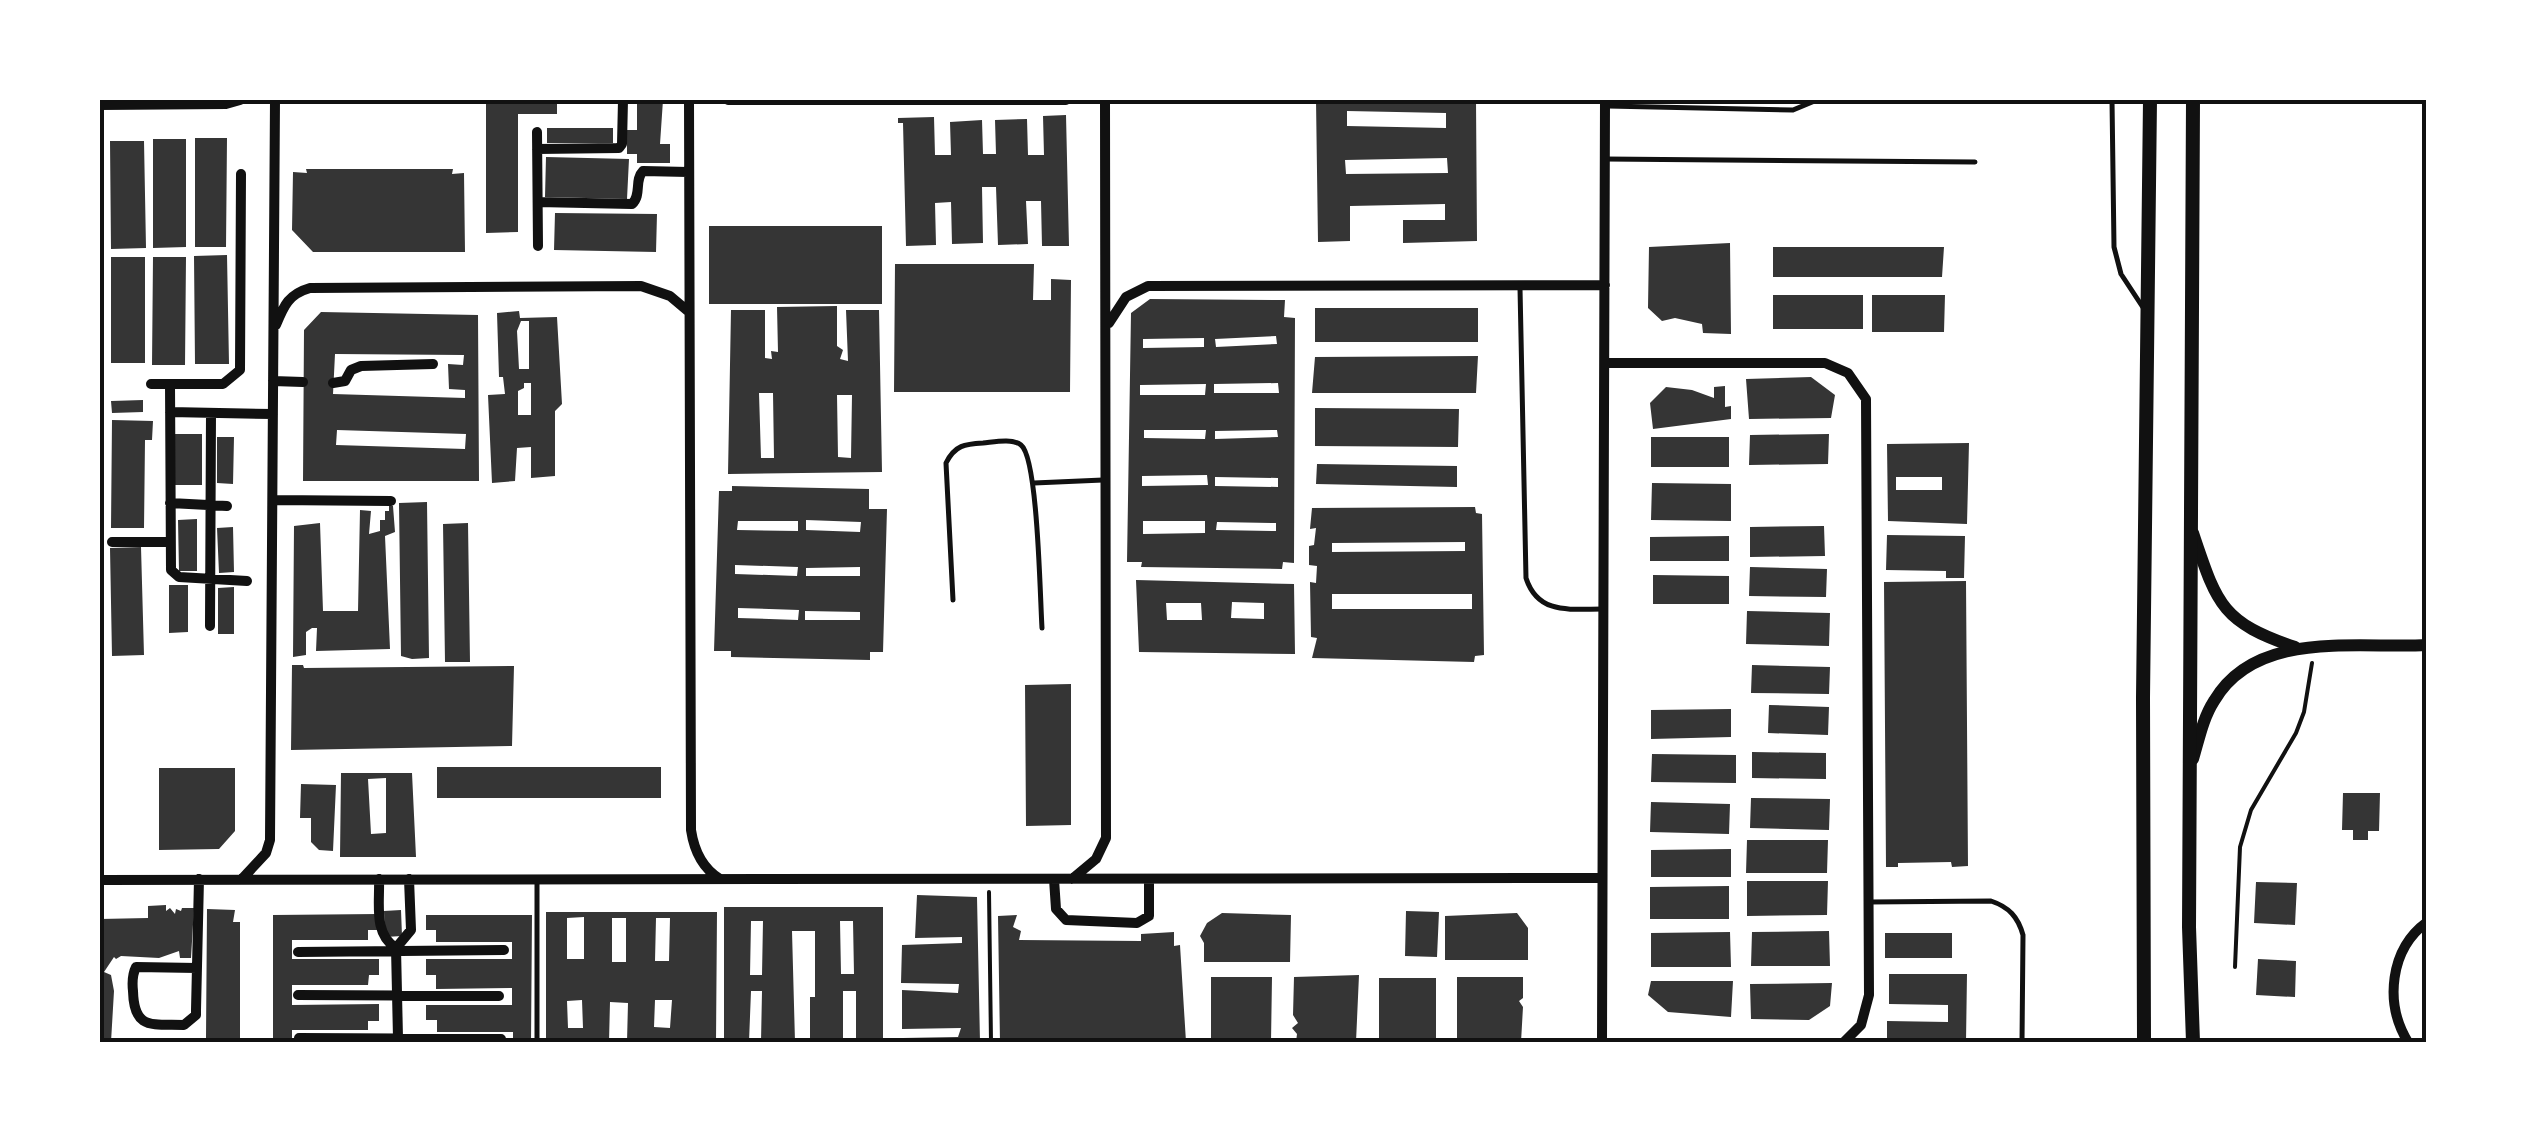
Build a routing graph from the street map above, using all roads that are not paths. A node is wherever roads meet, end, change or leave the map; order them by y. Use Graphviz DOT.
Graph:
graph roads {
  1 [pos="240,100"];
  2 [pos="275,100"];
  3 [pos="623,100"];
  4 [pos="688,100"];
  5 [pos="728,100"];
  6 [pos="1066,100"];
  7 [pos="1106,100"];
  8 [pos="1180,100"];
  9 [pos="1726,100"];
  10 [pos="1778,100"];
  11 [pos="1817,100"];
  12 [pos="2112,100"];
  13 [pos="2150,100"];
  14 [pos="2193,100"];
  15 [pos="1192,101"];
  16 [pos="1604,103"];
  17 [pos="1679,104"];
  18 [pos="100,105"];
  19 [pos="1722,108"];
  20 [pos="1775,109"];
  21 [pos="537,132"];
  22 [pos="538,149"];
  23 [pos="1605,159"];
  24 [pos="1975,162"];
  25 [pos="688,172"];
  26 [pos="241,174"];
  27 [pos="538,202"];
  28 [pos="538,246"];
  29 [pos="1520,285"];
  30 [pos="1606,285"];
  31 [pos="690,312"];
  32 [pos="2149,315"];
  33 [pos="274,330"];
  34 [pos="1106,334"];
  35 [pos="1605,363"];
  36 [pos="434,364"];
  37 [pos="273,381"];
  38 [pos="304,382"];
  39 [pos="151,384"];
  40 [pos="170,384"];
  41 [pos="333,384"];
  42 [pos="170,412"];
  43 [pos="211,413"];
  44 [pos="273,414"];
  45 [pos="1106,480"];
  46 [pos="1033,482"];
  47 [pos="273,500"];
  48 [pos="391,500"];
  49 [pos="170,503"];
  50 [pos="211,505"];
  51 [pos="227,506"];
  52 [pos="2192,529"];
  53 [pos="112,542"];
  54 [pos="170,542"];
  55 [pos="210,579"];
  56 [pos="247,581"];
  57 [pos="954,600"];
  58 [pos="1604,609"];
  59 [pos="210,626"];
  60 [pos="1042,628"];
  61 [pos="2427,645"];
  62 [pos="2298,648"];
  63 [pos="2189,771"];
  64 [pos="1602,878"];
  65 [pos="199,879"];
  66 [pos="242,879"];
  67 [pos="379,879"];
  68 [pos="409,879"];
  69 [pos="537,879"];
  70 [pos="1054,879"];
  71 [pos="1072,879"];
  72 [pos="1149,879"];
  73 [pos="100,880"];
  74 [pos="721,880"];
  75 [pos="1869,902"];
  76 [pos="2427,922"];
  77 [pos="396,950"];
  78 [pos="504,950"];
  79 [pos="298,952"];
  80 [pos="197,968"];
  81 [pos="298,995"];
  82 [pos="397,995"];
  83 [pos="499,996"];
  84 [pos="298,1038"];
  85 [pos="398,1038"];
  86 [pos="501,1039"];
  87 [pos="537,1042"];
  88 [pos="1602,1042"];
  89 [pos="1844,1042"];
  90 [pos="2022,1042"];
  91 [pos="2144,1042"];
  92 [pos="2193,1042"];
  93 [pos="2408,1042"];
  1 -- 18 [label="street"];
  2 -- 33 [label="street"];
  3 -- 22 [label="street"];
  4 -- 25 [label="street"];
  5 -- 6 [label="street"];
  7 -- 34 [label="street"];
  8 -- 15 [label="lane"];
  9 -- 19 [label="lane"];
  10 -- 20 [label="lane"];
  11 -- 20 [label="lane"];
  12 -- 32 [label="lane"];
  13 -- 32 [label="main road"];
  14 -- 52 [label="main road"];
  16 -- 17 [label="lane"];
  16 -- 23 [label="street"];
  17 -- 19 [label="lane"];
  19 -- 20 [label="lane"];
  21 -- 22 [label="street"];
  22 -- 27 [label="street"];
  23 -- 24 [label="lane"];
  23 -- 30 [label="street"];
  25 -- 27 [label="street"];
  25 -- 31 [label="street"];
  26 -- 40 [label="street"];
  27 -- 28 [label="street"];
  29 -- 30 [label="street"];
  29 -- 34 [label="street"];
  29 -- 58 [label="lane"];
  30 -- 35 [label="street"];
  31 -- 33 [label="street"];
  31 -- 74 [label="street"];
  32 -- 91 [label="main road"];
  33 -- 37 [label="street"];
  34 -- 45 [label="street"];
  35 -- 58 [label="street"];
  35 -- 75 [label="street"];
  36 -- 41 [label="street"];
  37 -- 38 [label="street"];
  37 -- 44 [label="street"];
  39 -- 40 [label="street"];
  40 -- 42 [label="street"];
  42 -- 43 [label="street"];
  42 -- 49 [label="street"];
  43 -- 44 [label="street"];
  43 -- 50 [label="street"];
  44 -- 47 [label="street"];
  45 -- 46 [label="lane"];
  45 -- 71 [label="street"];
  46 -- 57 [label="lane"];
  46 -- 60 [label="lane"];
  47 -- 48 [label="street"];
  47 -- 66 [label="street"];
  49 -- 50 [label="street"];
  49 -- 54 [label="street"];
  50 -- 51 [label="street"];
  50 -- 55 [label="street"];
  52 -- 62 [label="street"];
  52 -- 63 [label="main road"];
  53 -- 54 [label="street"];
  54 -- 55 [label="street"];
  55 -- 56 [label="street"];
  55 -- 59 [label="street"];
  58 -- 64 [label="street"];
  61 -- 62 [label="street"];
  62 -- 63 [label="street"];
  63 -- 92 [label="main road"];
  64 -- 72 [label="street"];
  64 -- 88 [label="street"];
  65 -- 66 [label="street"];
  65 -- 73 [label="street"];
  65 -- 80 [label="street"];
  66 -- 67 [label="street"];
  67 -- 68 [label="street"];
  67 -- 77 [label="street"];
  68 -- 69 [label="street"];
  68 -- 77 [label="street"];
  69 -- 74 [label="street"];
  69 -- 87 [label="lane"];
  70 -- 71 [label="street"];
  70 -- 72 [label="street"];
  70 -- 74 [label="street"];
  71 -- 72 [label="street"];
  75 -- 89 [label="street"];
  75 -- 90 [label="lane"];
  76 -- 93 [label="street"];
  77 -- 78 [label="street"];
  77 -- 79 [label="street"];
  77 -- 82 [label="street"];
  80 -- 80 [label="street"];
  81 -- 82 [label="street"];
  82 -- 83 [label="street"];
  82 -- 85 [label="street"];
  84 -- 85 [label="street"];
  85 -- 86 [label="street"];
}
